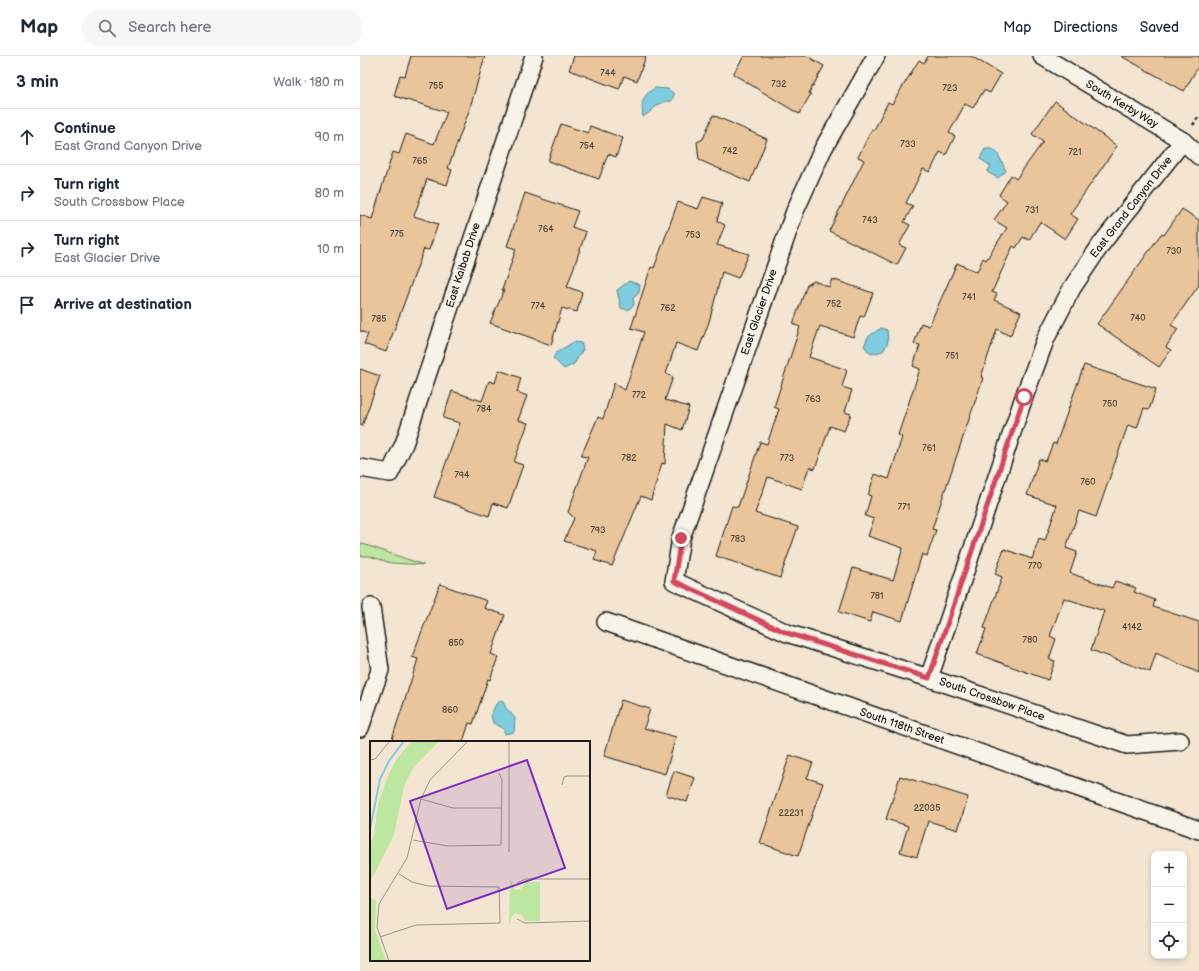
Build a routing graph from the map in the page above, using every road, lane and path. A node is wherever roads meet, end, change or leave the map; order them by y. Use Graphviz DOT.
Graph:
graph roads {
  1 [pos="534,56"];
  2 [pos="876,56"];
  3 [pos="1042,56"];
  4 [pos="1183,141"];
  5 [pos="1199,156"];
  6 [pos="360,468"];
  7 [pos="674,581"];
  8 [pos="371,606"];
  9 [pos="606,622"];
  10 [pos="929,678"];
  11 [pos="360,728"];
  12 [pos="1180,741"];
  13 [pos="1199,830"];
  1 -- 6 [label="street, East Kaibab Drive"];
  2 -- 7 [label="street, East Glacier Drive"];
  3 -- 4 [label="street, South Kerby Way"];
  4 -- 5 [label="street, South Kerby Way"];
  4 -- 10 [label="street, East Grand Canyon Drive"];
  7 -- 10 [label="street, South Crossbow Place"];
  8 -- 11 [label="street"];
  9 -- 13 [label="street, South 118th Street"];
  10 -- 12 [label="street, South Crossbow Place"];
}
